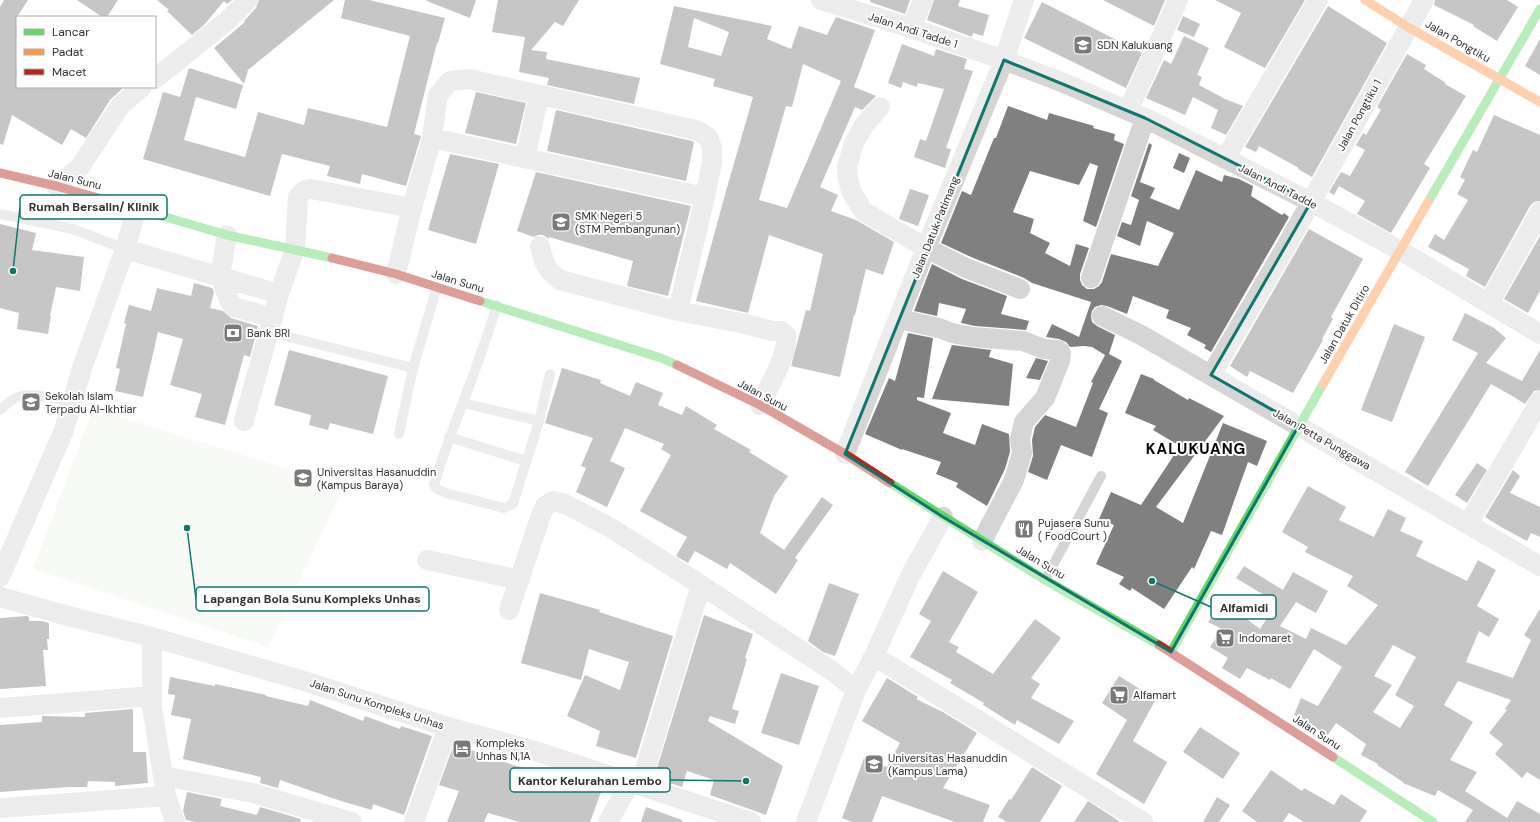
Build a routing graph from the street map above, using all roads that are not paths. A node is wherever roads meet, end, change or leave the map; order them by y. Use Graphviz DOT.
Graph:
graph roads {
  1 [pos="248,0"];
  2 [pos="923,0"];
  3 [pos="1024,0"];
  4 [pos="1178,0"];
  5 [pos="1318,0"];
  6 [pos="1364,0"];
  7 [pos="1424,0"];
  8 [pos="831,2"];
  9 [pos="1540,9"];
  10 [pos="1408,27"];
  11 [pos="911,28"];
  12 [pos="1004,60"];
  13 [pos="156,77"];
  14 [pos="1500,79"];
  15 [pos="141,88"];
  16 [pos="539,96"];
  17 [pos="1540,102"];
  18 [pos="880,107"];
  19 [pos="1136,115"];
  20 [pos="432,138"];
  21 [pos="525,158"];
  22 [pos="1225,159"];
  23 [pos="0,174"];
  24 [pos="56,186"];
  25 [pos="705,197"];
  26 [pos="1311,202"];
  27 [pos="137,208"];
  28 [pos="412,208"];
  29 [pos="1540,212"];
  30 [pos="0,214"];
  31 [pos="227,235"];
  32 [pos="540,246"];
  33 [pos="926,248"];
  34 [pos="125,249"];
  35 [pos="295,249"];
  36 [pos="1401,251"];
  37 [pos="396,274"];
  38 [pos="220,276"];
  39 [pos="1092,278"];
  40 [pos="437,287"];
  41 [pos="1020,289"];
  42 [pos="279,294"];
  43 [pos="1489,303"];
  44 [pos="497,305"];
  45 [pos="678,311"];
  46 [pos="1102,316"];
  47 [pos="899,319"];
  48 [pos="271,325"];
  49 [pos="1540,334"];
  50 [pos="413,368"];
  51 [pos="550,374"];
  52 [pos="1210,376"];
  53 [pos="1540,401"];
  54 [pos="72,402"];
  55 [pos="463,402"];
  56 [pos="760,405"];
  57 [pos="0,410"];
  58 [pos="539,421"];
  59 [pos="244,422"];
  60 [pos="1298,426"];
  61 [pos="399,434"];
  62 [pos="449,437"];
  63 [pos="845,454"];
  64 [pos="526,461"];
  65 [pos="1101,476"];
  66 [pos="943,517"];
  67 [pos="1468,524"];
  68 [pos="982,541"];
  69 [pos="427,560"];
  70 [pos="1540,566"];
  71 [pos="0,577"];
  72 [pos="520,580"];
  73 [pos="1046,580"];
  74 [pos="701,585"];
  75 [pos="0,597"];
  76 [pos="509,610"];
  77 [pos="152,637"];
  78 [pos="1171,652"];
  79 [pos="874,656"];
  80 [pos="856,690"];
  81 [pos="151,696"];
  82 [pos="0,708"];
  83 [pos="448,727"];
  84 [pos="163,776"];
  85 [pos="635,785"];
  86 [pos="166,796"];
  87 [pos="0,808"];
  88 [pos="175,822"];
  89 [pos="352,822"];
  90 [pos="414,822"];
  91 [pos="608,822"];
  92 [pos="751,822"];
  93 [pos="806,822"];
  94 [pos="1143,822"];
  95 [pos="1433,822"];
  1 -- 13 [label="street"];
  2 -- 11 [label="street"];
  3 -- 12 [label="street, Jalan Datuk Patimang"];
  4 -- 19 [label="street"];
  5 -- 22 [label="street"];
  6 -- 10 [label="main road, Jalan Pongtiku"];
  7 -- 10 [label="street, Jalan Pongtiku 1"];
  8 -- 11 [label="street, Jalan Andi Tadde 1"];
  9 -- 14 [label="main road, Jalan Datuk Ditiro"];
  10 -- 14 [label="main road, Jalan Pongtiku"];
  10 -- 26 [label="street, Jalan Pongtiku 1"];
  11 -- 12 [label="street, Jalan Andi Tadde 1"];
  12 -- 19 [label="street, Jalan Andi Tadde"];
  12 -- 33 [label="street, Jalan Datuk Patimang"];
  14 -- 17 [label="main road, Jalan Pongtiku"];
  14 -- 36 [label="main road, Jalan Datuk Ditiro"];
  15 -- 24 [label="street"];
  16 -- 20 [label="street"];
  16 -- 21 [label="street"];
  16 -- 25 [label="street"];
  18 -- 33 [label="street"];
  19 -- 22 [label="street, Jalan Andi Tadde"];
  19 -- 39 [label="street"];
  20 -- 21 [label="street"];
  20 -- 28 [label="street"];
  21 -- 25 [label="street"];
  22 -- 26 [label="street, Jalan Andi Tadde"];
  23 -- 24 [label="main road, Jalan Sunu"];
  24 -- 27 [label="main road, Jalan Sunu"];
  25 -- 45 [label="street"];
  26 -- 36 [label="street, Jalan Andi Tadde"];
  26 -- 52 [label="street, Jalan Pongtiku 1"];
  27 -- 31 [label="main road, Jalan Sunu"];
  27 -- 34 [label="street"];
  28 -- 35 [label="street"];
  28 -- 37 [label="street"];
  29 -- 43 [label="street"];
  30 -- 34 [label="lane"];
  31 -- 35 [label="main road, Jalan Sunu"];
  31 -- 38 [label="street"];
  32 -- 45 [label="street"];
  33 -- 41 [label="street"];
  33 -- 47 [label="street, Jalan Datuk Patimang"];
  34 -- 38 [label="street"];
  34 -- 54 [label="street"];
  35 -- 37 [label="main road, Jalan Sunu"];
  35 -- 42 [label="street"];
  36 -- 43 [label="street, Jalan Andi Tadde"];
  36 -- 60 [label="main road, Jalan Datuk Ditiro"];
  37 -- 40 [label="main road, Jalan Sunu"];
  38 -- 42 [label="street"];
  38 -- 48 [label="street"];
  40 -- 44 [label="main road, Jalan Sunu"];
  40 -- 50 [label="lane"];
  42 -- 48 [label="street"];
  43 -- 49 [label="street, Jalan Andi Tadde"];
  44 -- 55 [label="lane"];
  44 -- 56 [label="main road, Jalan Sunu"];
  45 -- 56 [label="street"];
  46 -- 52 [label="street, Jalan Petta Punggawa"];
  47 -- 63 [label="street, Jalan Datuk Patimang"];
  47 -- 68 [label="street"];
  48 -- 50 [label="lane"];
  48 -- 59 [label="street"];
  50 -- 61 [label="lane"];
  51 -- 58 [label="lane"];
  52 -- 60 [label="street, Jalan Petta Punggawa"];
  53 -- 67 [label="street"];
  54 -- 57 [label="lane"];
  54 -- 71 [label="street"];
  55 -- 58 [label="lane"];
  55 -- 62 [label="lane"];
  56 -- 63 [label="main road, Jalan Sunu"];
  58 -- 64 [label="lane"];
  60 -- 67 [label="street, Jalan Petta Punggawa"];
  60 -- 78 [label="main road, Jalan Datuk Ditiro"];
  62 -- 64 [label="lane"];
  62 -- 64 [label="lane"];
  63 -- 66 [label="main road, Jalan Sunu"];
  65 -- 73 [label="lane"];
  66 -- 68 [label="main road, Jalan Sunu"];
  66 -- 79 [label="street"];
  67 -- 70 [label="street, Jalan Petta Punggawa"];
  68 -- 73 [label="main road, Jalan Sunu"];
  69 -- 72 [label="street"];
  72 -- 74 [label="street"];
  72 -- 76 [label="street"];
  73 -- 78 [label="main road, Jalan Sunu"];
  74 -- 80 [label="street"];
  74 -- 85 [label="street"];
  75 -- 77 [label="street, Jalan Sunu Kompleks Unhas"];
  77 -- 81 [label="street"];
  77 -- 83 [label="street, Jalan Sunu Kompleks Unhas"];
  78 -- 95 [label="main road, Jalan Sunu"];
  79 -- 80 [label="street"];
  79 -- 94 [label="street"];
  80 -- 93 [label="street"];
  81 -- 82 [label="street"];
  81 -- 84 [label="street"];
  83 -- 85 [label="street, Jalan Sunu Kompleks Unhas"];
  83 -- 90 [label="street"];
  84 -- 86 [label="street"];
  84 -- 89 [label="street"];
  85 -- 91 [label="street"];
  85 -- 92 [label="street, Jalan Sunu Kompleks Unhas"];
  86 -- 87 [label="street"];
  86 -- 88 [label="street"];
}
